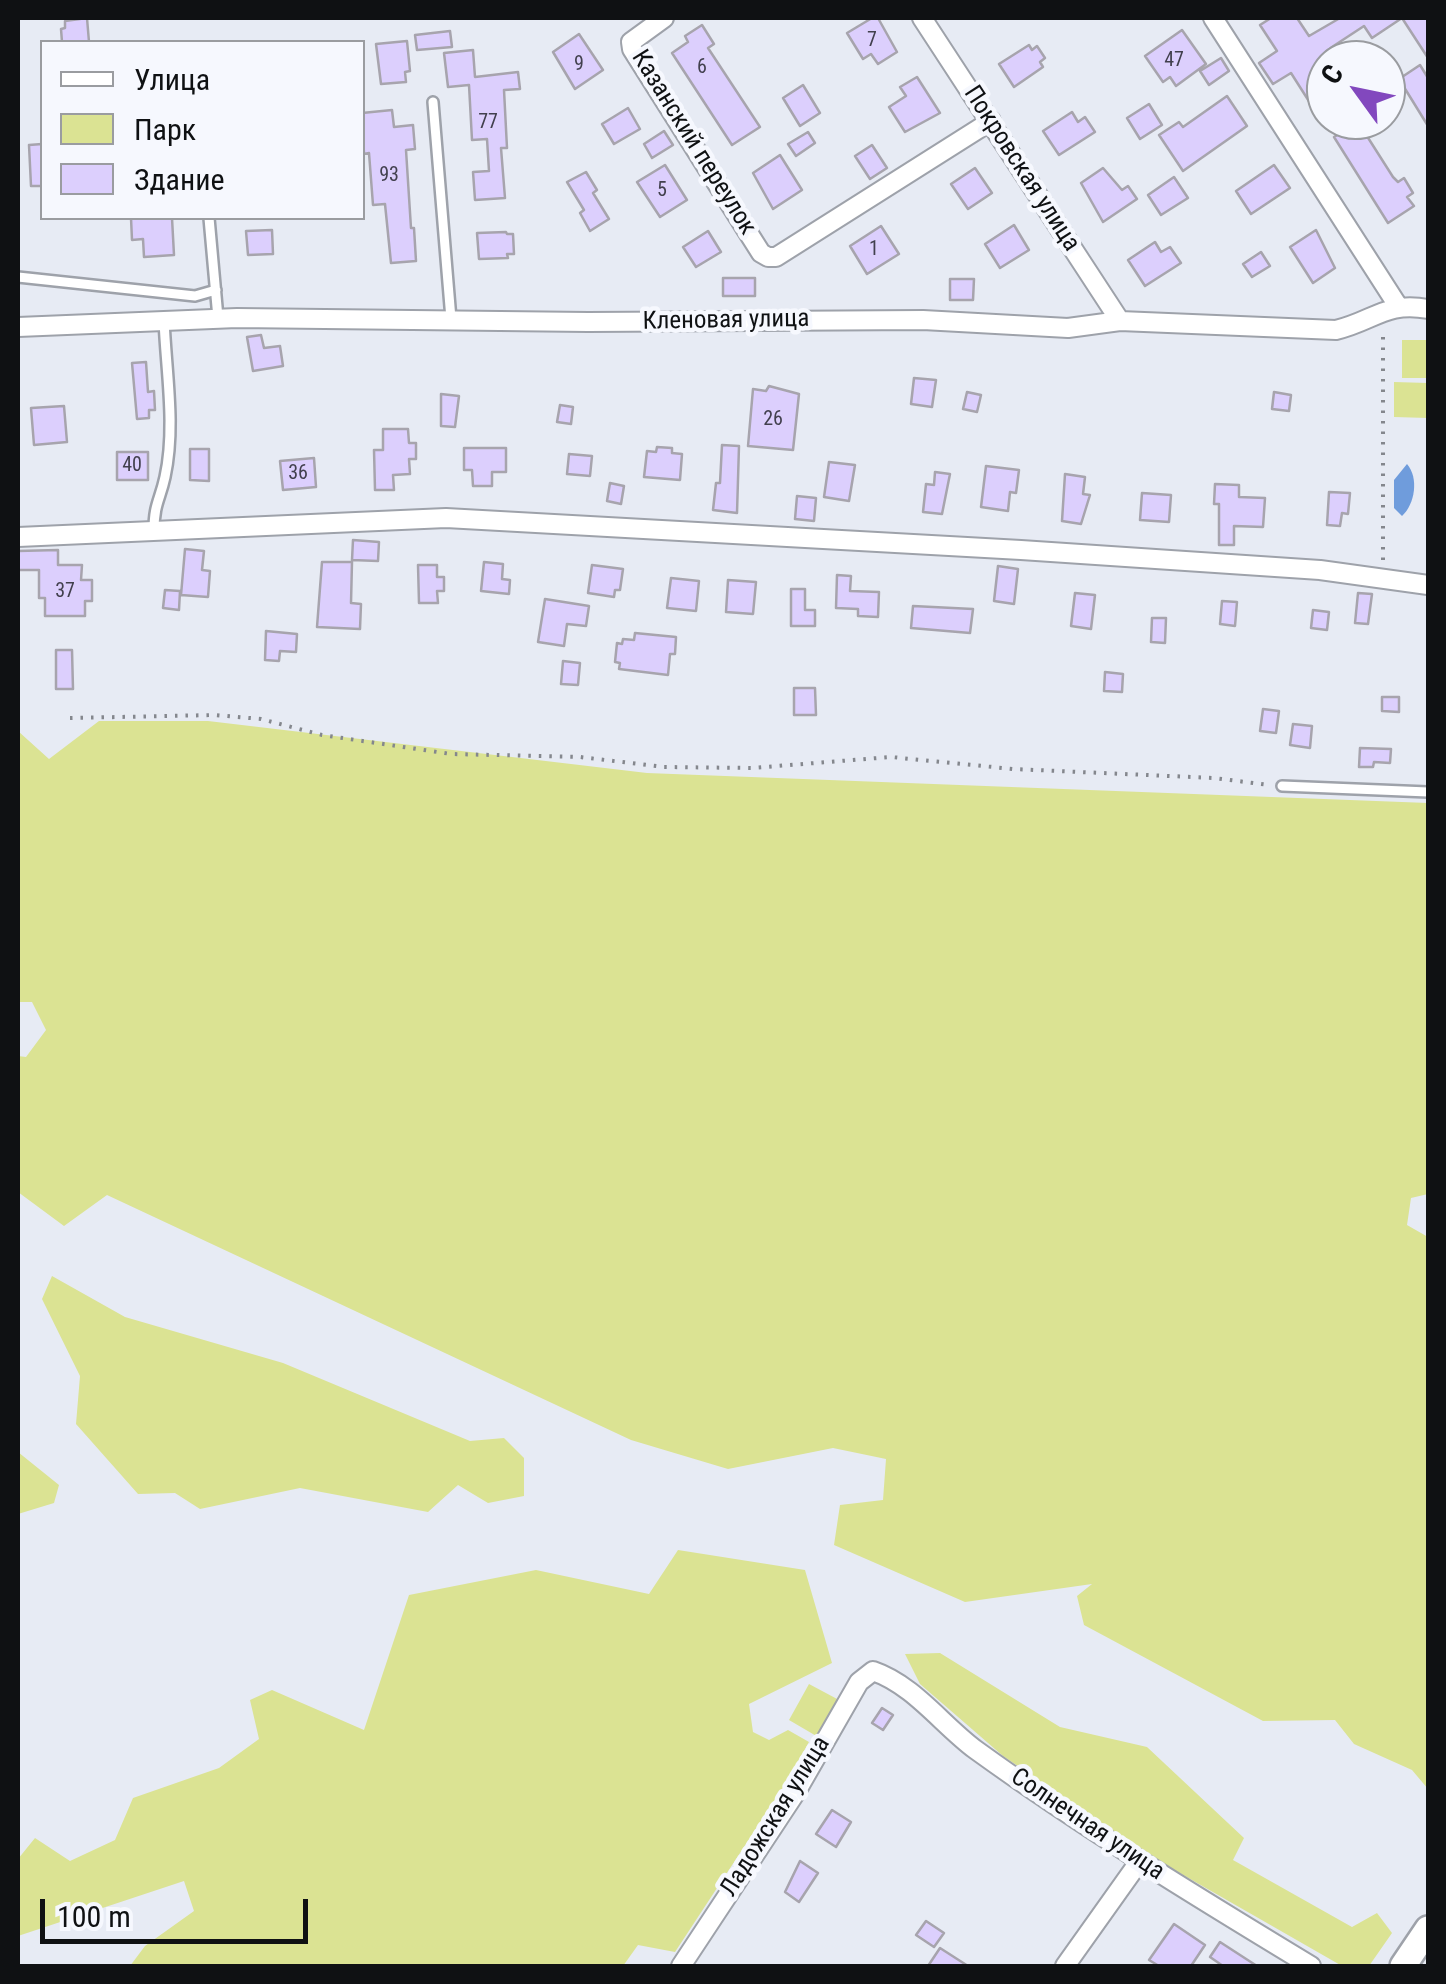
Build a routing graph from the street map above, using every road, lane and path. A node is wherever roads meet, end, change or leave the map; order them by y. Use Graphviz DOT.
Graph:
graph roads {
  1 [pos="664,18"];
  2 [pos="922,18"];
  3 [pos="1213,18"];
  4 [pos="432,102"];
  5 [pos="991,121"];
  6 [pos="210,220"];
  7 [pos="18,276"];
  8 [pos="216,290"];
  9 [pos="1390,308"];
  10 [pos="1428,308"];
  11 [pos="218,318"];
  12 [pos="452,319"];
  13 [pos="164,320"];
  14 [pos="1120,320"];
  15 [pos="18,327"];
  16 [pos="154,530"];
  17 [pos="18,537"];
  18 [pos="1384,579"];
  19 [pos="1428,586"];
  20 [pos="70,718"];
  21 [pos="1282,786"];
  22 [pos="1428,792"];
  23 [pos="874,1671"];
  24 [pos="1139,1862"];
  25 [pos="1428,1929"];
  26 [pos="681,1966"];
  27 [pos="1065,1966"];
  28 [pos="1311,1966"];
  29 [pos="1403,1966"];
  1 -- 5 [label="street, Казанский переулок"];
  2 -- 5 [label="street, Покровская улица"];
  3 -- 9 [label="street"];
  4 -- 12 [label="lane"];
  5 -- 14 [label="street, Покровская улица"];
  6 -- 8 [label="lane"];
  7 -- 8 [label="lane"];
  8 -- 11 [label="lane"];
  9 -- 10 [label="street, Кленовая улица"];
  9 -- 14 [label="street, Кленовая улица"];
  9 -- 18 [label="path"];
  11 -- 12 [label="street, Кленовая улица"];
  11 -- 13 [label="street, Кленовая улица"];
  12 -- 14 [label="street, Кленовая улица"];
  13 -- 15 [label="street, Кленовая улица"];
  13 -- 16 [label="lane"];
  16 -- 17 [label="street"];
  16 -- 18 [label="street"];
  18 -- 19 [label="street"];
  20 -- 21 [label="path"];
  21 -- 22 [label="lane"];
  23 -- 24 [label="street, Солнечная улица"];
  23 -- 26 [label="street, Ладожская улица"];
  24 -- 27 [label="street"];
  24 -- 28 [label="street, Солнечная улица"];
  25 -- 29 [label="main road"];
}
